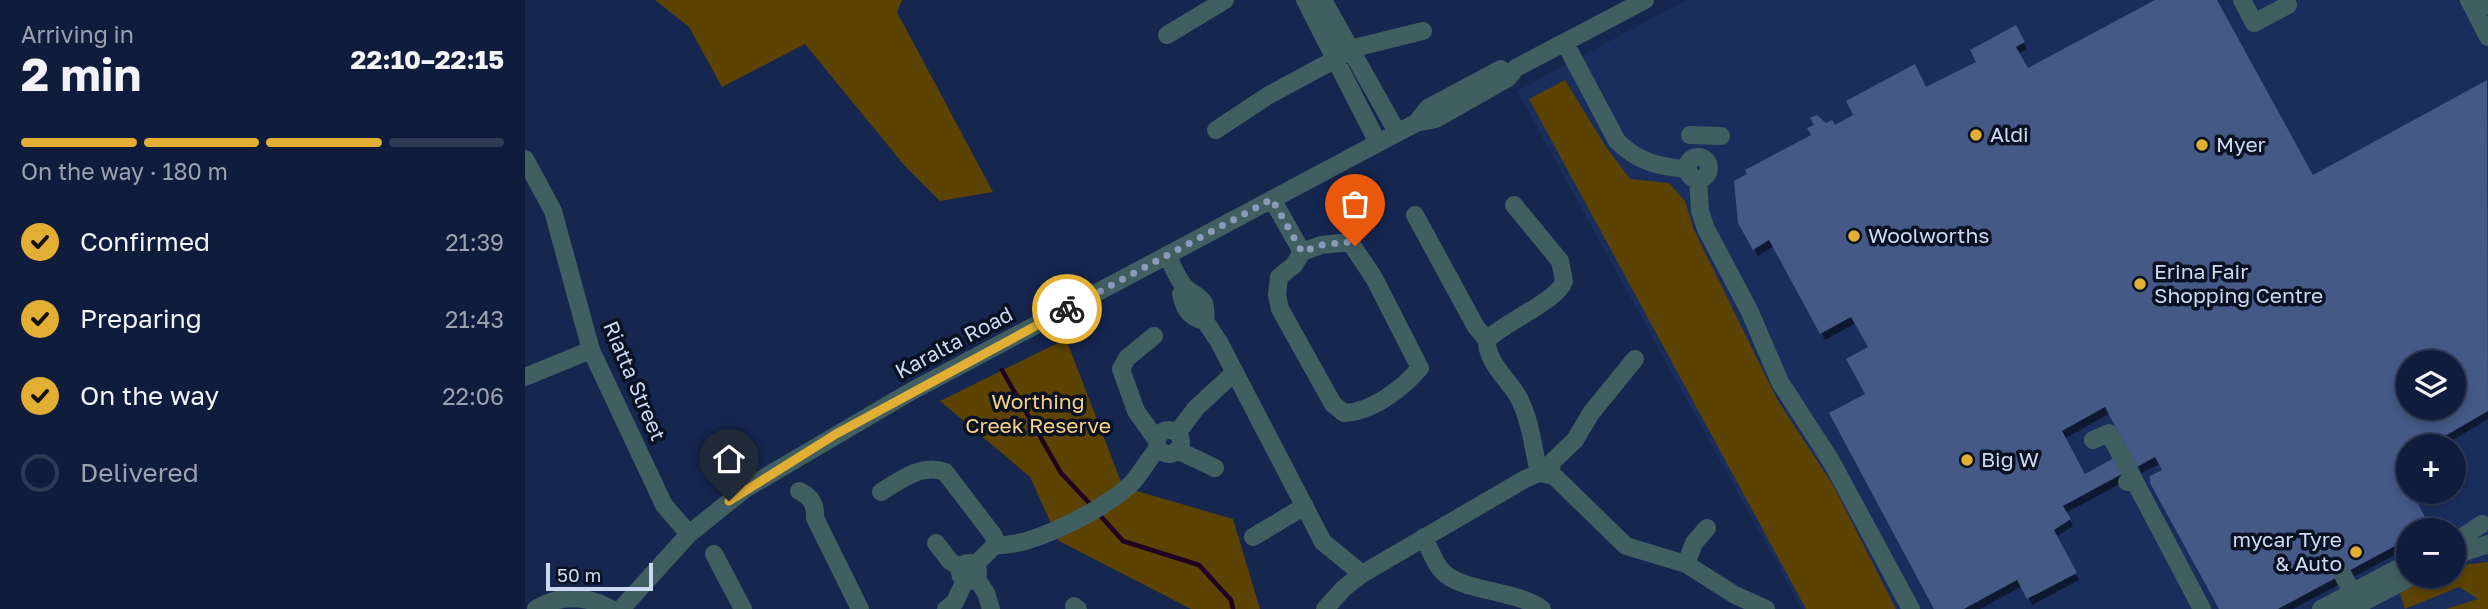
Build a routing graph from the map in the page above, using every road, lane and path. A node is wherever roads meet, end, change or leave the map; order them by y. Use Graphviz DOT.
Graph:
graph roads {
  1 [pos="1225,0"];
  2 [pos="1305,0"];
  3 [pos="1323,0"];
  4 [pos="1645,0"];
  5 [pos="2242,0"];
  6 [pos="2469,0"];
  7 [pos="2485,0"];
  8 [pos="2288,5"];
  9 [pos="2488,6"];
  10 [pos="1423,31"];
  11 [pos="1167,35"];
  12 [pos="2488,37"];
  13 [pos="1565,43"];
  14 [pos="1344,55"];
  15 [pos="1216,130"];
  16 [pos="1397,132"];
  17 [pos="1690,135"];
  18 [pos="1721,136"];
  19 [pos="1378,143"];
  20 [pos="525,159"];
  21 [pos="1272,199"];
  22 [pos="1514,205"];
  23 [pos="1415,215"];
  24 [pos="1302,252"];
  25 [pos="1167,255"];
  26 [pos="1154,336"];
  27 [pos="1487,340"];
  28 [pos="591,350"];
  29 [pos="1635,359"];
  30 [pos="1235,372"];
  31 [pos="525,377"];
  32 [pos="2093,440"];
  33 [pos="1177,441"];
  34 [pos="1157,445"];
  35 [pos="782,467"];
  36 [pos="1215,468"];
  37 [pos="1547,469"];
  38 [pos="881,492"];
  39 [pos="1305,506"];
  40 [pos="1707,528"];
  41 [pos="2486,530"];
  42 [pos="689,534"];
  43 [pos="1253,537"];
  44 [pos="1425,537"];
  45 [pos="2466,538"];
  46 [pos="936,543"];
  47 [pos="995,545"];
  48 [pos="2466,546"];
  49 [pos="715,554"];
  50 [pos="1686,564"];
  51 [pos="2396,571"];
  52 [pos="969,573"];
  53 [pos="1362,573"];
  54 [pos="2343,575"];
  55 [pos="2396,585"];
  56 [pos="2351,600"];
  57 [pos="1744,605"];
  58 [pos="738,608"];
  59 [pos="536,609"];
  60 [pos="611,609"];
  61 [pos="621,609"];
  62 [pos="860,609"];
  63 [pos="946,609"];
  64 [pos="991,609"];
  65 [pos="1325,609"];
  66 [pos="1542,609"];
  67 [pos="1766,609"];
  68 [pos="1911,609"];
  69 [pos="2202,609"];
  70 [pos="2321,609"];
  1 -- 11 [label="street"];
  2 -- 14 [label="street"];
  3 -- 14 [label="street"];
  4 -- 13 [label="street, Karalta Road"];
  5 -- 8 [label="street"];
  6 -- 12 [label="street"];
  7 -- 9 [label="street"];
  10 -- 14 [label="street"];
  13 -- 16 [label="street, Karalta Road"];
  13 -- 68 [label="street"];
  14 -- 15 [label="street"];
  14 -- 16 [label="street"];
  14 -- 19 [label="street"];
  16 -- 19 [label="street, Karalta Road"];
  17 -- 18 [label="street"];
  19 -- 21 [label="street, Karalta Road"];
  20 -- 28 [label="street, Riatta Street"];
  21 -- 24 [label="street"];
  21 -- 25 [label="street, Karalta Road"];
  22 -- 27 [label="street"];
  23 -- 27 [label="street"];
  24 -- 24 [label="street"];
  25 -- 30 [label="street"];
  25 -- 35 [label="street, Karalta Road"];
  26 -- 34 [label="street"];
  27 -- 37 [label="street"];
  28 -- 31 [label="street"];
  28 -- 42 [label="street, Riatta Street"];
  29 -- 37 [label="street"];
  30 -- 33 [label="street"];
  30 -- 39 [label="street"];
  32 -- 69 [label="street"];
  33 -- 34 [label="street"];
  33 -- 36 [label="street"];
  34 -- 47 [label="street"];
  35 -- 42 [label="street, Karalta Road"];
  35 -- 62 [label="street"];
  37 -- 44 [label="street"];
  37 -- 50 [label="street"];
  38 -- 47 [label="street"];
  39 -- 43 [label="street"];
  39 -- 53 [label="street"];
  40 -- 50 [label="street"];
  41 -- 45 [label="street"];
  41 -- 48 [label="street"];
  42 -- 61 [label="street, Karalta Road"];
  44 -- 53 [label="street"];
  44 -- 66 [label="street"];
  46 -- 52 [label="street"];
  47 -- 52 [label="street"];
  49 -- 58 [label="street"];
  50 -- 57 [label="street"];
  51 -- 56 [label="street"];
  52 -- 63 [label="street"];
  52 -- 64 [label="street"];
  53 -- 65 [label="street"];
  54 -- 56 [label="street"];
  55 -- 56 [label="street"];
  56 -- 70 [label="street"];
  57 -- 67 [label="street"];
  59 -- 60 [label="street"];
}
